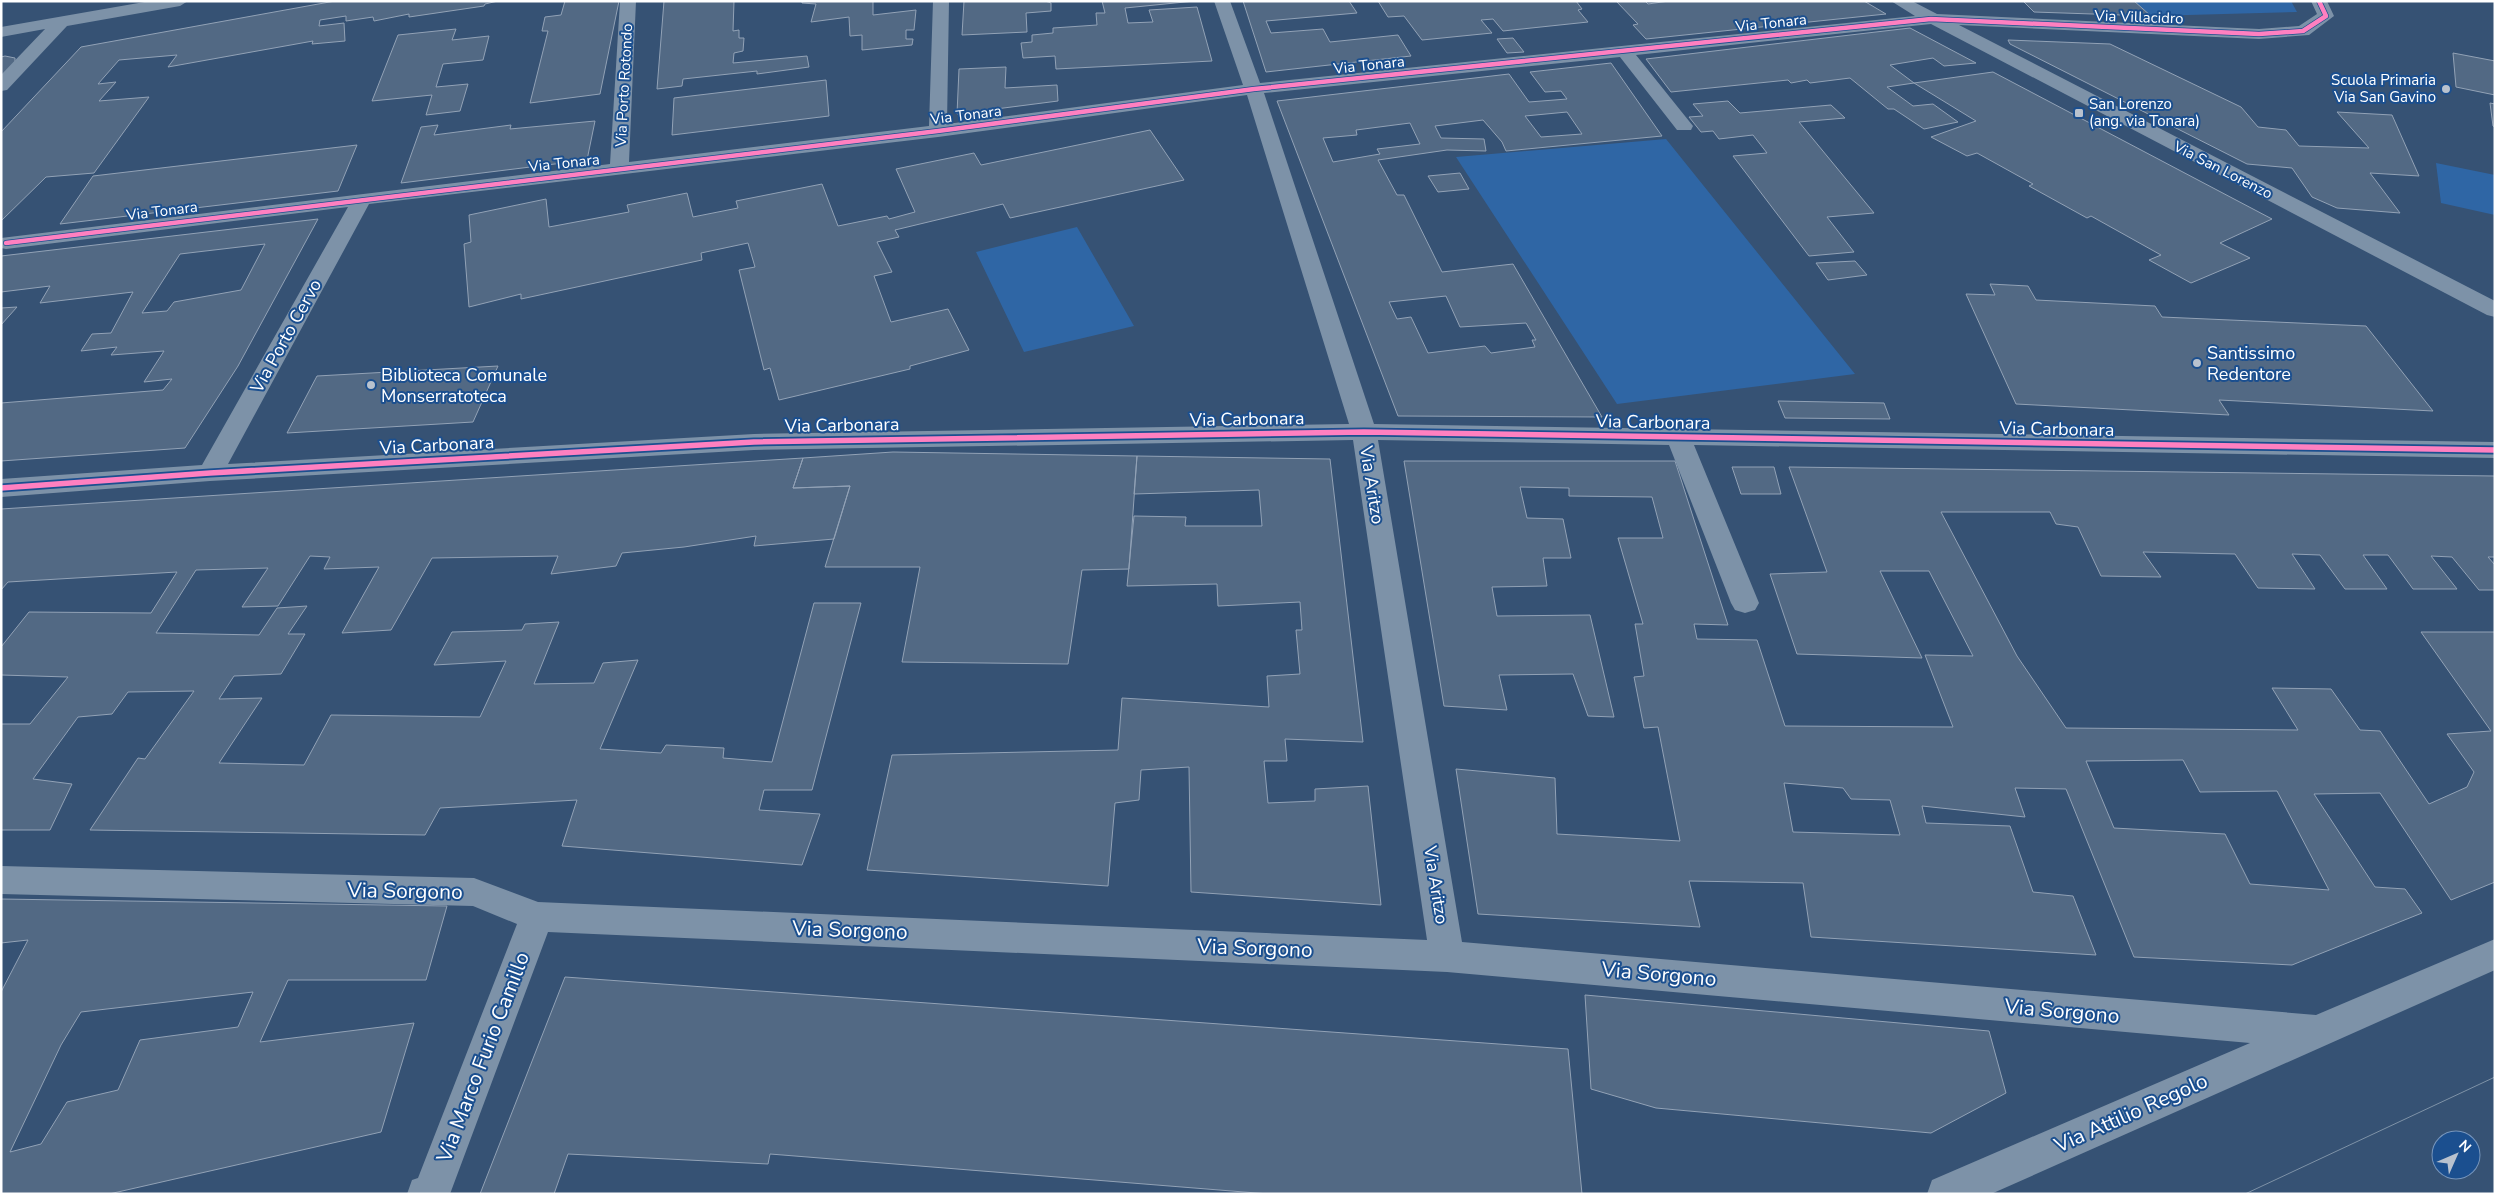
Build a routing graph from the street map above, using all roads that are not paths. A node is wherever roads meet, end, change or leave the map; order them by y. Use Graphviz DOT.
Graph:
graph roads {
  1 [pos="180,1"];
  2 [pos="628,1"];
  3 [pos="941,1"];
  4 [pos="1222,1"];
  5 [pos="1899,1"];
  6 [pos="2319,1"];
  7 [pos="1931,20"];
  8 [pos="61,22"];
  9 [pos="1,32"];
  10 [pos="1624,51"];
  11 [pos="1,86"];
  12 [pos="1254,89"];
  13 [pos="1684,126"];
  14 [pos="938,131"];
  15 [pos="619,169"];
  16 [pos="362,199"];
  17 [pos="6,243"];
  18 [pos="2495,310"];
  19 [pos="1364,432"];
  20 [pos="1679,438"];
  21 [pos="2495,450"];
  22 [pos="210,473"];
  23 [pos="1,488"];
  24 [pos="1745,603"];
  25 [pos="1,880"];
  26 [pos="537,917"];
  27 [pos="2495,954"];
  28 [pos="1447,956"];
  29 [pos="2317,1032"];
  30 [pos="426,1194"];
  31 [pos="1946,1194"];
  1 -- 8 [label="street"];
  2 -- 15 [label="street, Via Porto Rotondo"];
  3 -- 14 [label="street"];
  4 -- 12 [label="street, Via Aritzo"];
  5 -- 7 [label="street, Via San Lorenzo"];
  6 -- 7 [label="street, Via Villacidro"];
  7 -- 10 [label="street, Via Tonara"];
  7 -- 18 [label="street, Via San Lorenzo"];
  8 -- 9 [label="street"];
  8 -- 11 [label="street"];
  10 -- 12 [label="street, Via Tonara"];
  10 -- 13 [label="street"];
  12 -- 14 [label="street, Via Tonara"];
  12 -- 19 [label="street, Via Aritzo"];
  14 -- 15 [label="street, Via Tonara"];
  15 -- 16 [label="street, Via Tonara"];
  16 -- 17 [label="street, Via Tonara"];
  16 -- 22 [label="street, Via Porto Cervo"];
  19 -- 20 [label="street, Via Carbonara"];
  19 -- 22 [label="street, Via Carbonara"];
  19 -- 28 [label="street, Via Aritzo"];
  20 -- 21 [label="street, Via Carbonara"];
  20 -- 24 [label="street"];
  22 -- 23 [label="street, Via Carbonara"];
  25 -- 26 [label="street, Via Sorgono"];
  26 -- 28 [label="street, Via Sorgono"];
  26 -- 30 [label="street, Via Marco Furio Camillo"];
  27 -- 29 [label="street, Via Sorgono"];
  28 -- 29 [label="street, Via Sorgono"];
  29 -- 31 [label="street, Via Attilio Regolo"];
}
